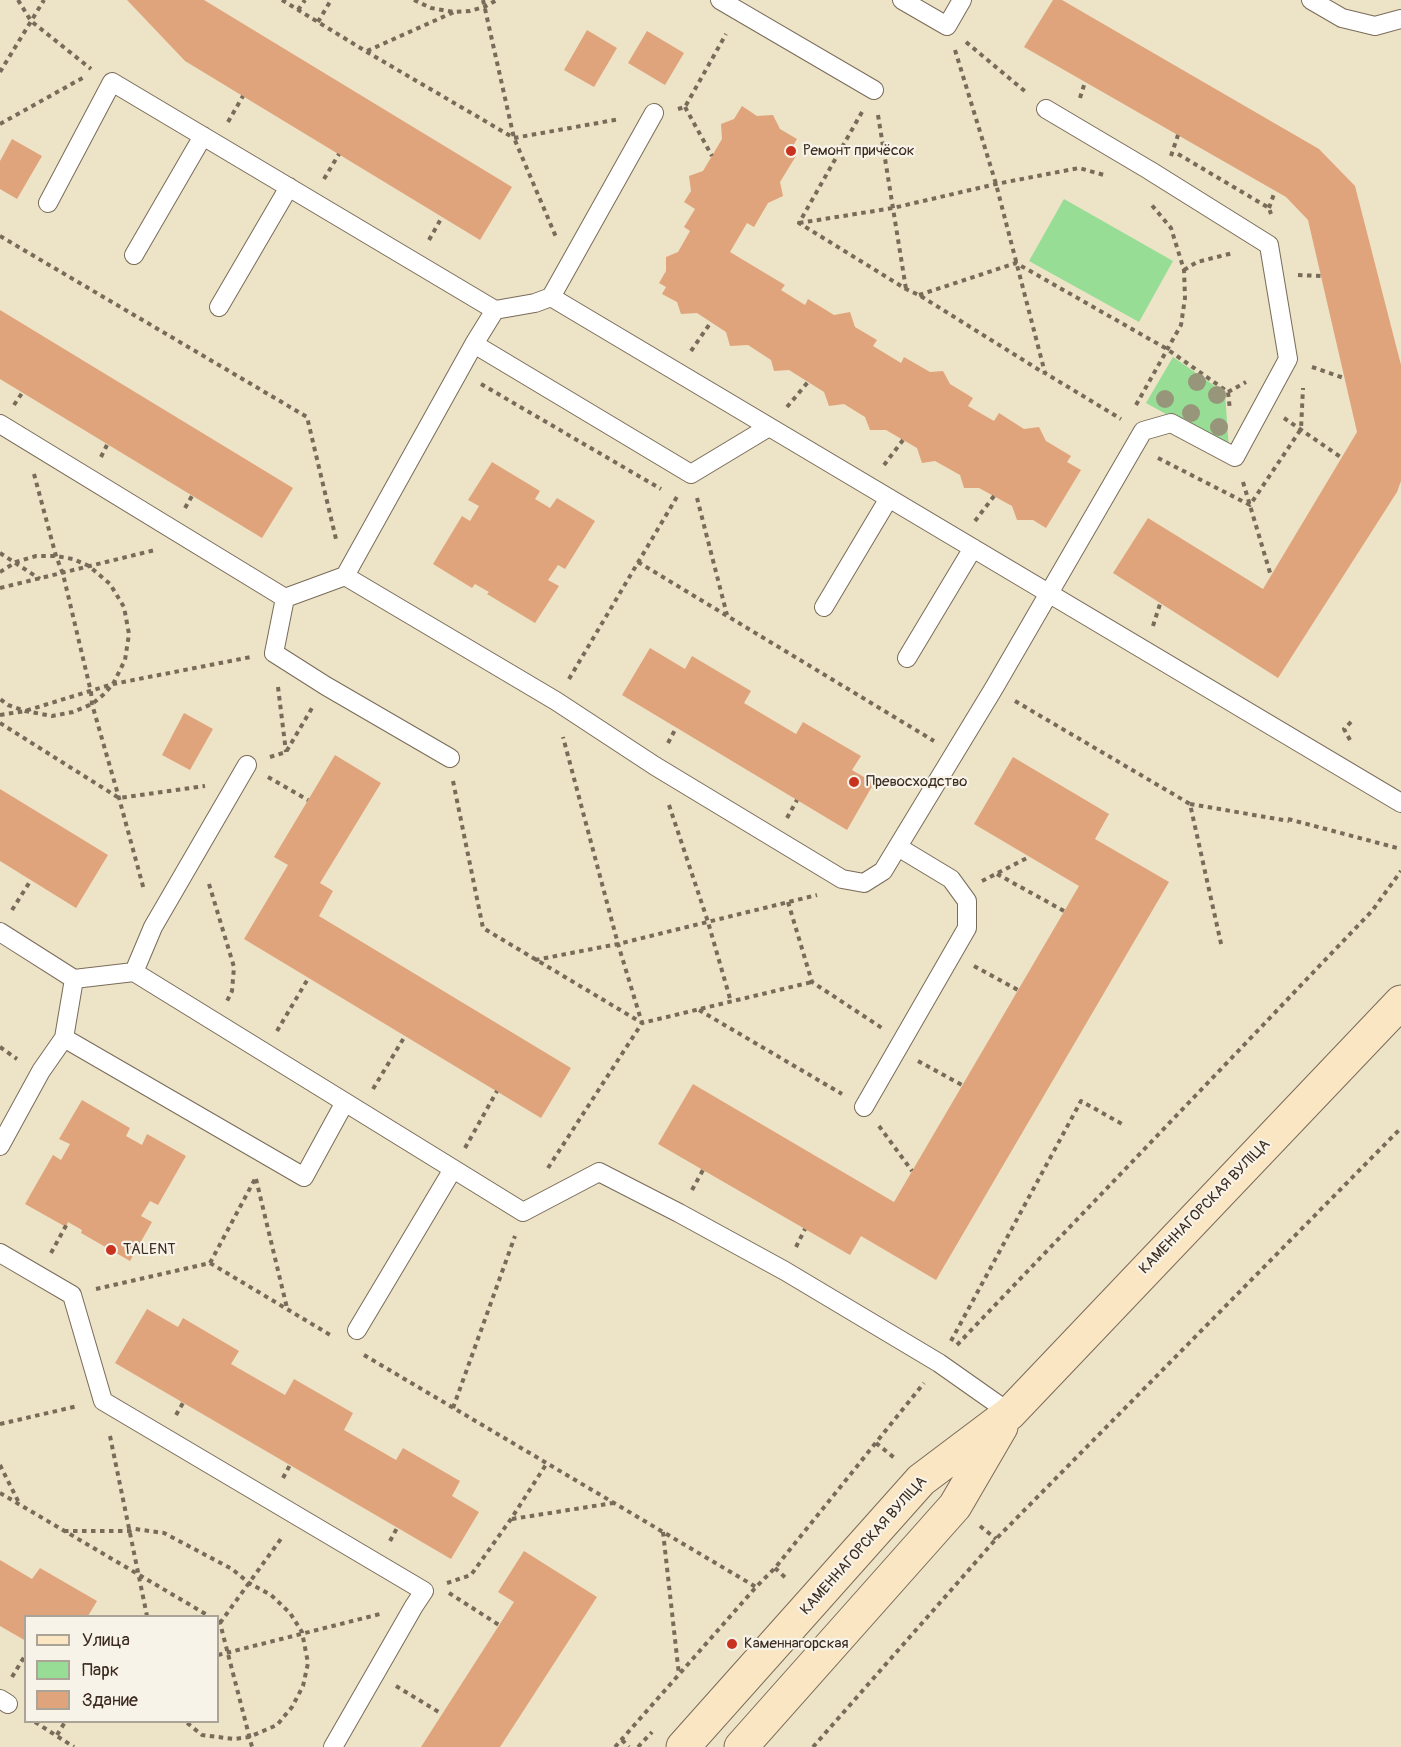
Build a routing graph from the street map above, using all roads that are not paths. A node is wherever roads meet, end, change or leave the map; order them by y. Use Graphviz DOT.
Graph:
graph roads {
  1 [pos="720,0"];
  2 [pos="902,0"];
  3 [pos="962,0"];
  4 [pos="1311,0"];
  5 [pos="1401,19"];
  6 [pos="874,90"];
  7 [pos="1046,109"];
  8 [pos="654,113"];
  9 [pos="203,136"];
  10 [pos="289,187"];
  11 [pos="48,203"];
  12 [pos="134,255"];
  13 [pos="551,297"];
  14 [pos="219,307"];
  15 [pos="495,310"];
  16 [pos="474,344"];
  17 [pos="0,424"];
  18 [pos="769,427"];
  19 [pos="889,498"];
  20 [pos="973,548"];
  21 [pos="345,576"];
  22 [pos="1050,594"];
  23 [pos="285,598"];
  24 [pos="824,607"];
  25 [pos="907,658"];
  26 [pos="450,758"];
  27 [pos="247,765"];
  28 [pos="1401,803"];
  29 [pos="898,847"];
  30 [pos="3,926"];
  31 [pos="134,972"];
  32 [pos="74,980"];
  33 [pos="1401,1002"];
  34 [pos="64,1038"];
  35 [pos="353,1107"];
  36 [pos="864,1107"];
  37 [pos="0,1146"];
  38 [pos="453,1169"];
  39 [pos="0,1253"];
  40 [pos="357,1330"];
  41 [pos="1010,1413"];
  42 [pos="333,1747"];
  43 [pos="683,1747"];
  44 [pos="741,1747"];
  1 -- 6 [label="lane"];
  2 -- 3 [label="lane"];
  4 -- 5 [label="lane"];
  7 -- 22 [label="lane"];
  8 -- 13 [label="lane"];
  9 -- 10 [label="lane"];
  9 -- 11 [label="lane"];
  9 -- 12 [label="lane"];
  10 -- 14 [label="lane"];
  10 -- 15 [label="lane"];
  13 -- 15 [label="lane"];
  13 -- 18 [label="lane"];
  15 -- 16 [label="lane"];
  16 -- 18 [label="lane"];
  16 -- 21 [label="lane"];
  17 -- 23 [label="lane"];
  18 -- 19 [label="lane"];
  19 -- 20 [label="lane"];
  19 -- 24 [label="lane"];
  20 -- 22 [label="lane"];
  20 -- 25 [label="lane"];
  21 -- 23 [label="lane"];
  21 -- 29 [label="lane"];
  22 -- 28 [label="lane"];
  22 -- 29 [label="lane"];
  23 -- 26 [label="lane"];
  27 -- 31 [label="lane"];
  29 -- 36 [label="lane"];
  30 -- 32 [label="lane"];
  31 -- 32 [label="lane"];
  31 -- 35 [label="lane"];
  32 -- 34 [label="lane"];
  33 -- 41 [label="main road, КАМЕННАГОРСКАЯ ВУЛІЦА"];
  34 -- 35 [label="lane"];
  34 -- 37 [label="lane"];
  35 -- 38 [label="lane"];
  38 -- 40 [label="lane"];
  38 -- 41 [label="lane"];
  39 -- 42 [label="lane"];
  41 -- 43 [label="main road, КАМЕННАГОРСКАЯ ВУЛІЦА"];
  41 -- 44 [label="main road, КАМЕННАГОРСКАЯ ВУЛІЦА"];
}
